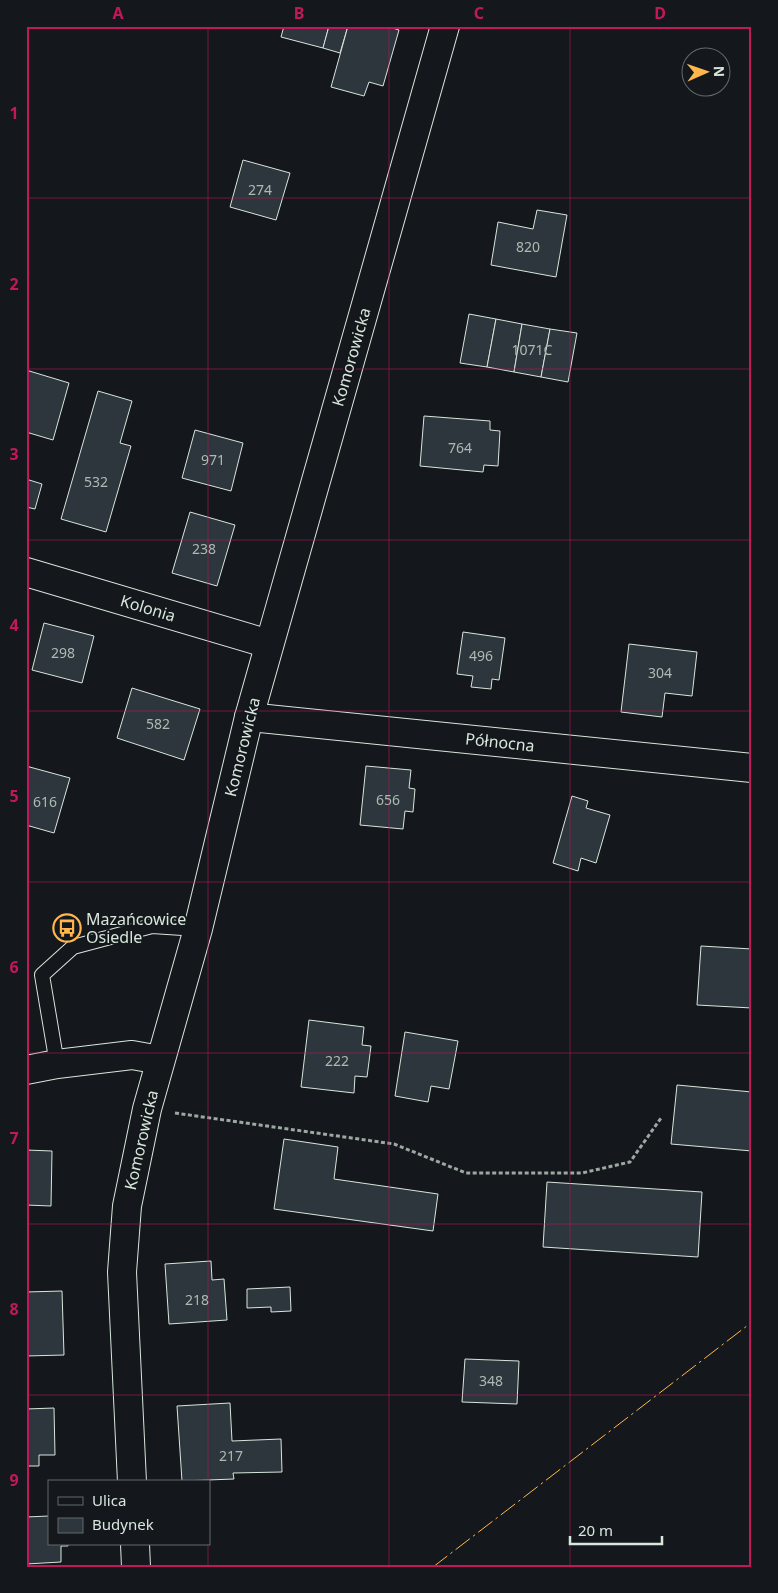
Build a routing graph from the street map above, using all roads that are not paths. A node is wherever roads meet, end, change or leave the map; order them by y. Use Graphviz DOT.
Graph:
graph roads {
  1 [pos="445,26"];
  2 [pos="26,572"];
  3 [pos="270,644"];
  4 [pos="249,717"];
  5 [pos="752,768"];
  6 [pos="198,929"];
  7 [pos="160,1060"];
  8 [pos="57,1064"];
  9 [pos="26,1070"];
  10 [pos="132,1480"];
  11 [pos="135,1546"];
  12 [pos="136,1567"];
  1 -- 3 [label="street, Komorowicka"];
  2 -- 3 [label="street, Kolonia"];
  3 -- 4 [label="street, Komorowicka"];
  4 -- 5 [label="street, Północna"];
  4 -- 6 [label="street, Komorowicka"];
  6 -- 7 [label="street, Komorowicka"];
  6 -- 8 [label="lane"];
  7 -- 8 [label="street"];
  7 -- 10 [label="street, Komorowicka"];
  8 -- 9 [label="street"];
  11 -- 12 [label="street"];
}
